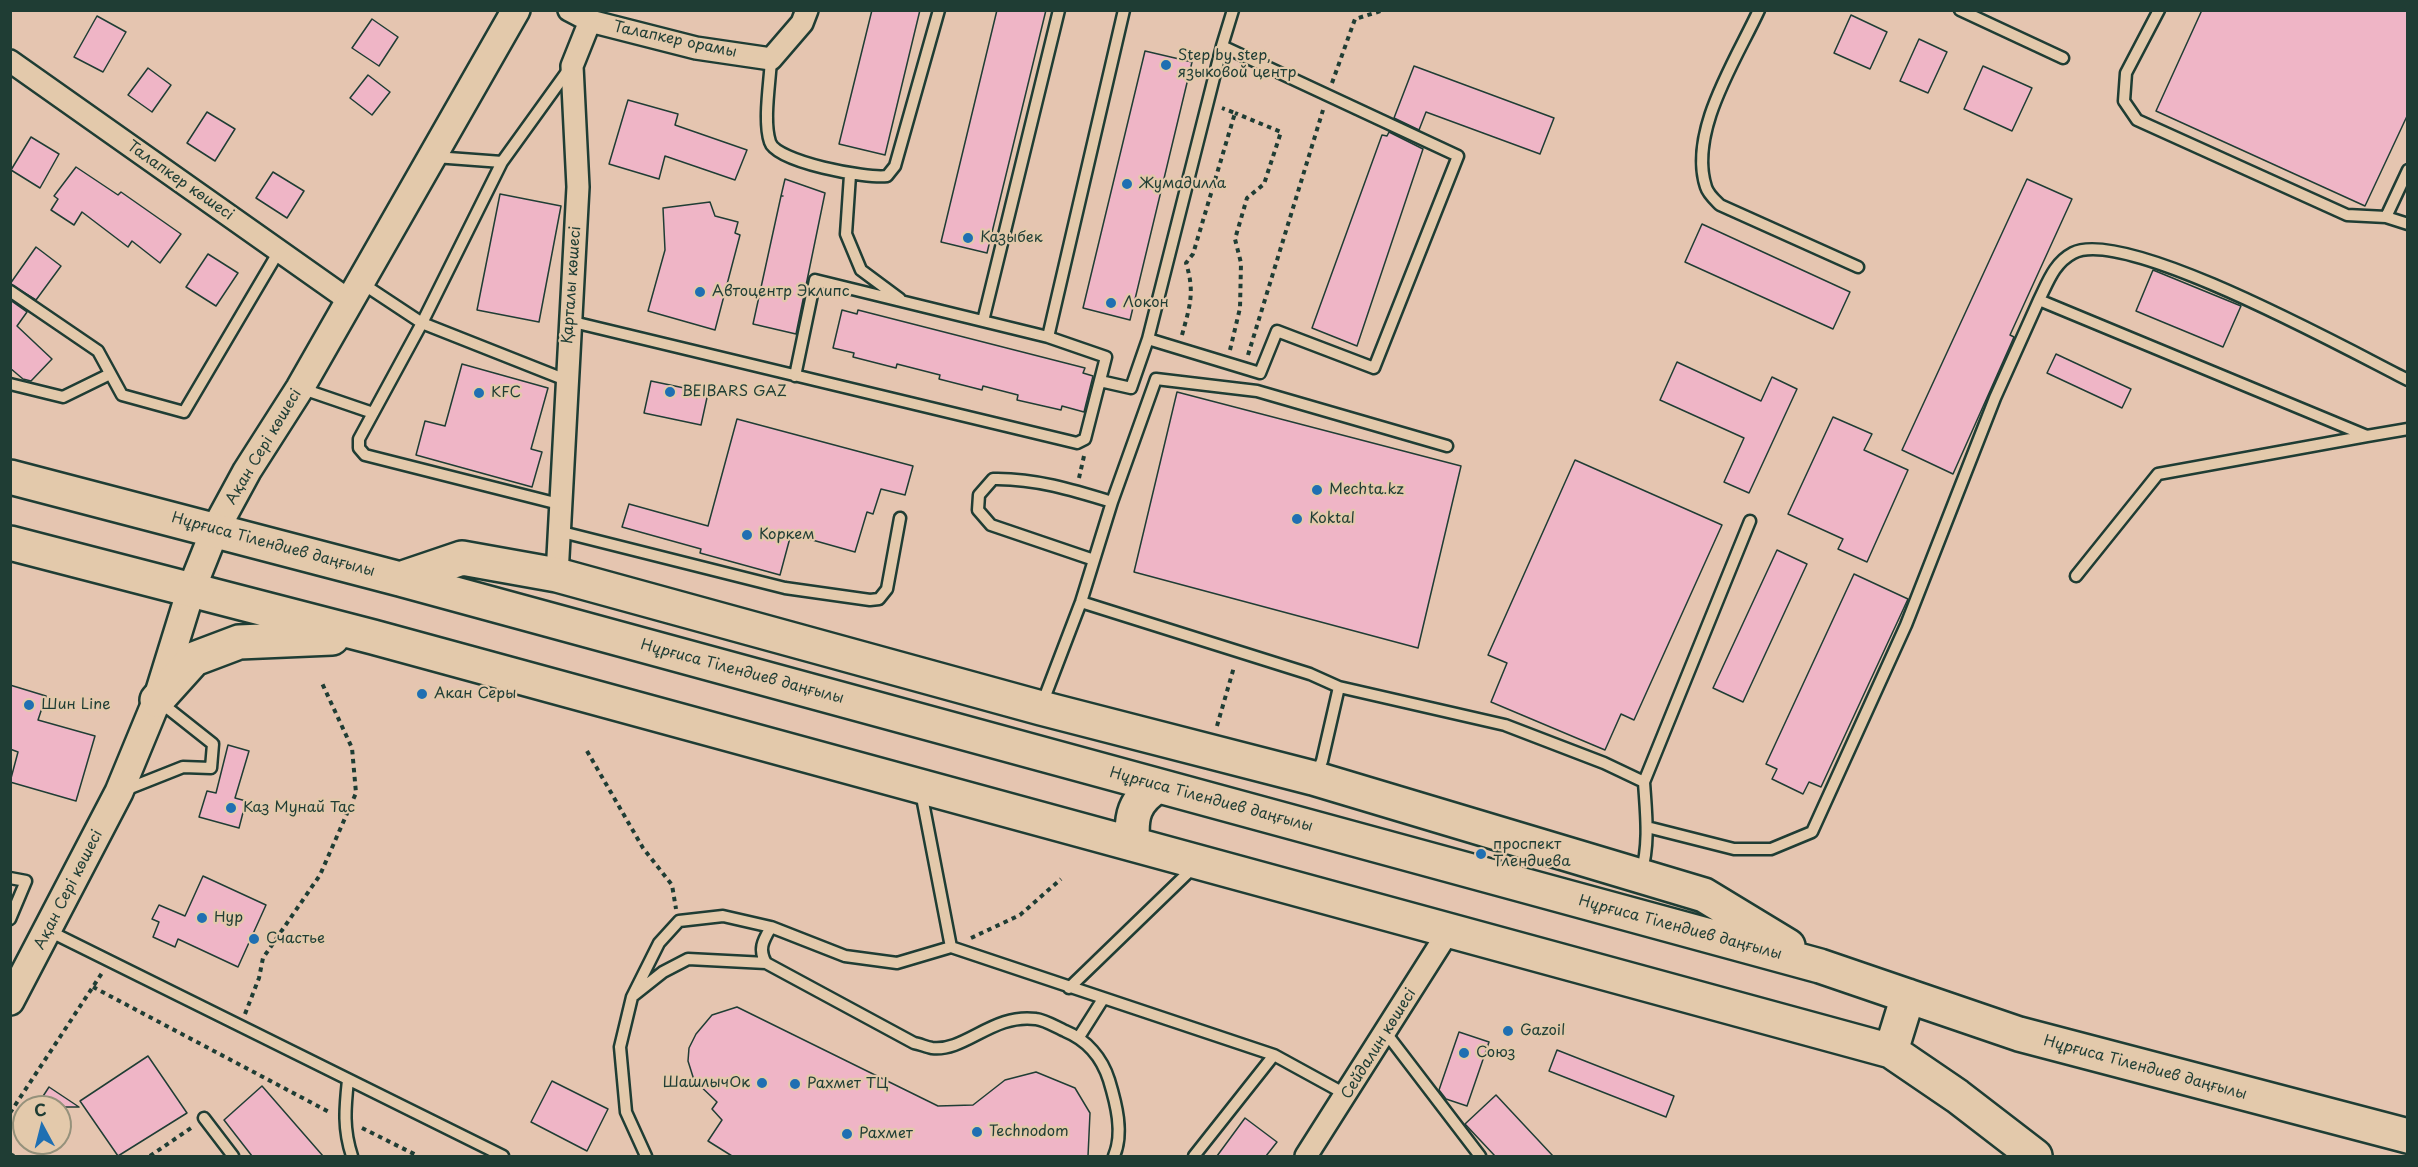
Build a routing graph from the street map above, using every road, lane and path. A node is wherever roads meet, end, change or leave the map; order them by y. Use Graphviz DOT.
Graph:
graph roads {
  1 [pos="516,10"];
  2 [pos="807,10"];
  3 [pos="939,10"];
  4 [pos="1059,10"];
  5 [pos="1124,10"];
  6 [pos="1233,10"];
  7 [pos="1384,10"];
  8 [pos="1759,10"];
  9 [pos="1960,10"];
  10 [pos="2158,10"];
  11 [pos="579,14"];
  12 [pos="1222,46"];
  13 [pos="2063,58"];
  14 [pos="771,59"];
  15 [pos="10,62"];
  16 [pos="572,66"];
  17 [pos="1328,95"];
  18 [pos="1220,106"];
  19 [pos="1235,113"];
  20 [pos="431,157"];
  21 [pos="502,162"];
  22 [pos="2408,170"];
  23 [pos="850,175"];
  24 [pos="2385,217"];
  25 [pos="2408,224"];
  26 [pos="279,251"];
  27 [pos="1858,267"];
  28 [pos="10,291"];
  29 [pos="355,292"];
  30 [pos="2039,300"];
  31 [pos="904,302"];
  32 [pos="569,321"];
  33 [pos="984,321"];
  34 [pos="422,322"];
  35 [pos="1048,337"];
  36 [pos="1148,339"];
  37 [pos="1179,348"];
  38 [pos="1227,363"];
  39 [pos="1244,368"];
  40 [pos="110,374"];
  41 [pos="795,376"];
  42 [pos="566,380"];
  43 [pos="2408,380"];
  44 [pos="1100,381"];
  45 [pos="10,384"];
  46 [pos="300,388"];
  47 [pos="373,413"];
  48 [pos="2408,429"];
  49 [pos="2367,436"];
  50 [pos="1085,439"];
  51 [pos="1447,446"];
  52 [pos="10,477"];
  53 [pos="1075,490"];
  54 [pos="1112,502"];
  55 [pos="559,504"];
  56 [pos="900,518"];
  57 [pos="1750,521"];
  58 [pos="215,530"];
  59 [pos="558,531"];
  60 [pos="10,543"];
  61 [pos="1094,560"];
  62 [pos="557,575"];
  63 [pos="2076,576"];
  64 [pos="400,579"];
  65 [pos="191,590"];
  66 [pos="627,594"];
  67 [pos="1081,602"];
  68 [pos="373,637"];
  69 [pos="1239,652"];
  70 [pos="717,666"];
  71 [pos="321,681"];
  72 [pos="1339,687"];
  73 [pos="157,700"];
  74 [pos="1041,708"];
  75 [pos="1215,732"];
  76 [pos="587,752"];
  77 [pos="1313,778"];
  78 [pos="1644,782"];
  79 [pos="920,786"];
  80 [pos="1158,786"];
  81 [pos="119,792"];
  82 [pos="1647,827"];
  83 [pos="1133,844"];
  84 [pos="1200,862"];
  85 [pos="1641,876"];
  86 [pos="10,878"];
  87 [pos="1061,879"];
  88 [pos="10,919"];
  89 [pos="679,921"];
  90 [pos="771,927"];
  91 [pos="1450,929"];
  92 [pos="49,931"];
  93 [pos="951,947"];
  94 [pos="110,961"];
  95 [pos="766,963"];
  96 [pos="1820,966"];
  97 [pos="93,987"];
  98 [pos="1069,988"];
  99 [pos="1908,996"];
  100 [pos="632,997"];
  101 [pos="1103,999"];
  102 [pos="10,1000"];
  103 [pos="240,1026"];
  104 [pos="1386,1033"];
  105 [pos="1080,1037"];
  106 [pos="1891,1051"];
  107 [pos="1274,1055"];
  108 [pos="348,1080"];
  109 [pos="1347,1095"];
  110 [pos="10,1113"];
  111 [pos="204,1118"];
  112 [pos="344,1119"];
  113 [pos="2408,1136"];
  114 [pos="150,1156"];
  115 [pos="232,1156"];
  116 [pos="352,1156"];
  117 [pos="418,1156"];
  118 [pos="503,1156"];
  119 [pos="646,1156"];
  120 [pos="1114,1156"];
  121 [pos="1194,1156"];
  122 [pos="1306,1156"];
  123 [pos="1480,1156"];
  124 [pos="2035,1156"];
  1 -- 20 [label="street, Ақан Сері көшесі"];
  2 -- 14 [label="street"];
  3 -- 23 [label="lane"];
  4 -- 33 [label="lane"];
  5 -- 35 [label="lane"];
  6 -- 12 [label="lane"];
  7 -- 17 [label="path"];
  8 -- 27 [label="lane"];
  9 -- 13 [label="lane"];
  10 -- 24 [label="lane"];
  11 -- 14 [label="street, Талапкер орамы"];
  11 -- 16 [label="street, Қарталы көшесі"];
  12 -- 17 [label="lane"];
  12 -- 36 [label="lane"];
  14 -- 23 [label="lane"];
  15 -- 26 [label="street, Талапкер көшесі"];
  16 -- 21 [label="lane"];
  16 -- 32 [label="street, Қарталы көшесі"];
  17 -- 39 [label="path"];
  17 -- 39 [label="lane"];
  18 -- 19 [label="path"];
  19 -- 37 [label="path"];
  19 -- 38 [label="path"];
  20 -- 21 [label="lane"];
  20 -- 29 [label="street, Ақан Сері көшесі"];
  21 -- 34 [label="lane"];
  22 -- 24 [label="lane"];
  23 -- 31 [label="lane"];
  24 -- 25 [label="lane"];
  26 -- 29 [label="street, Талапкер көшесі"];
  26 -- 40 [label="lane"];
  28 -- 40 [label="lane"];
  29 -- 34 [label="lane"];
  29 -- 46 [label="street, Ақан Сері көшесі"];
  30 -- 43 [label="lane"];
  30 -- 49 [label="lane"];
  30 -- 82 [label="lane"];
  31 -- 33 [label="lane"];
  31 -- 41 [label="lane"];
  32 -- 41 [label="lane"];
  32 -- 42 [label="street, Қарталы көшесі"];
  33 -- 35 [label="lane"];
  34 -- 42 [label="lane"];
  34 -- 47 [label="lane"];
  35 -- 44 [label="lane"];
  36 -- 37 [label="lane"];
  36 -- 44 [label="lane"];
  37 -- 38 [label="lane"];
  38 -- 39 [label="lane"];
  40 -- 45 [label="lane"];
  41 -- 50 [label="lane"];
  42 -- 55 [label="street, Қарталы көшесі"];
  44 -- 50 [label="lane"];
  46 -- 47 [label="lane"];
  46 -- 58 [label="street, Ақан Сері көшесі"];
  47 -- 55 [label="lane"];
  48 -- 49 [label="lane"];
  49 -- 63 [label="lane"];
  50 -- 53 [label="path"];
  51 -- 54 [label="lane"];
  52 -- 58 [label="main road, Нұрғиса Тілендиев даңғылы"];
  53 -- 54 [label="lane"];
  53 -- 61 [label="lane"];
  54 -- 61 [label="lane"];
  55 -- 59 [label="street, Қарталы көшесі"];
  56 -- 59 [label="lane"];
  57 -- 78 [label="lane"];
  58 -- 64 [label="main road, Нұрғиса Тілендиев даңғылы"];
  58 -- 65 [label="street, Ақан Сері көшесі"];
  59 -- 62 [label="street, Қарталы көшесі"];
  60 -- 65 [label="main road"];
  61 -- 67 [label="lane"];
  62 -- 64 [label="main road"];
  62 -- 66 [label="main road"];
  64 -- 70 [label="main road, Нұрғиса Тілендиев даңғылы"];
  65 -- 68 [label="main road"];
  65 -- 73 [label="street, Ақан Сері көшесі"];
  66 -- 70 [label="main road"];
  66 -- 74 [label="main road"];
  67 -- 69 [label="lane"];
  67 -- 74 [label="lane"];
  68 -- 73 [label="main road"];
  68 -- 79 [label="main road"];
  69 -- 72 [label="lane"];
  69 -- 75 [label="path"];
  70 -- 80 [label="main road, Нұрғиса Тілендиев даңғылы"];
  71 -- 103 [label="path"];
  72 -- 77 [label="lane"];
  72 -- 78 [label="lane"];
  73 -- 81 [label="street, Ақан Сері көшесі"];
  73 -- 81 [label="lane"];
  74 -- 77 [label="main road"];
  76 -- 89 [label="path"];
  77 -- 85 [label="main road"];
  78 -- 82 [label="lane"];
  79 -- 83 [label="main road"];
  79 -- 93 [label="lane"];
  80 -- 83 [label="main road"];
  80 -- 96 [label="main road, Нұрғиса Тілендиев даңғылы"];
  81 -- 92 [label="street, Ақан Сері көшесі"];
  82 -- 85 [label="lane"];
  83 -- 84 [label="main road"];
  84 -- 91 [label="main road"];
  84 -- 98 [label="lane"];
  85 -- 96 [label="main road"];
  86 -- 88 [label="lane"];
  87 -- 93 [label="path"];
  89 -- 90 [label="lane"];
  89 -- 100 [label="lane"];
  90 -- 93 [label="lane"];
  90 -- 95 [label="lane"];
  91 -- 104 [label="street, Сейдалин көшесі"];
  91 -- 106 [label="main road"];
  92 -- 94 [label="lane"];
  92 -- 102 [label="street, Ақан Сері көшесі"];
  93 -- 98 [label="lane"];
  94 -- 97 [label="path"];
  94 -- 103 [label="lane"];
  95 -- 100 [label="lane"];
  95 -- 105 [label="lane"];
  96 -- 99 [label="main road, Нұрғиса Тілендиев даңғылы"];
  97 -- 110 [label="path"];
  97 -- 112 [label="path"];
  98 -- 101 [label="lane"];
  99 -- 106 [label="main road"];
  99 -- 113 [label="main road, Нұрғиса Тілендиев даңғылы"];
  100 -- 119 [label="lane"];
  101 -- 105 [label="lane"];
  101 -- 107 [label="lane"];
  103 -- 108 [label="lane"];
  104 -- 109 [label="street, Сейдалин көшесі"];
  104 -- 123 [label="lane"];
  105 -- 120 [label="lane"];
  106 -- 124 [label="main road"];
  107 -- 109 [label="lane"];
  107 -- 121 [label="lane"];
  108 -- 112 [label="lane"];
  108 -- 118 [label="lane"];
  109 -- 122 [label="street, Сейдалин көшесі"];
  111 -- 114 [label="path"];
  111 -- 115 [label="lane"];
  112 -- 116 [label="lane"];
  112 -- 117 [label="path"];
}
